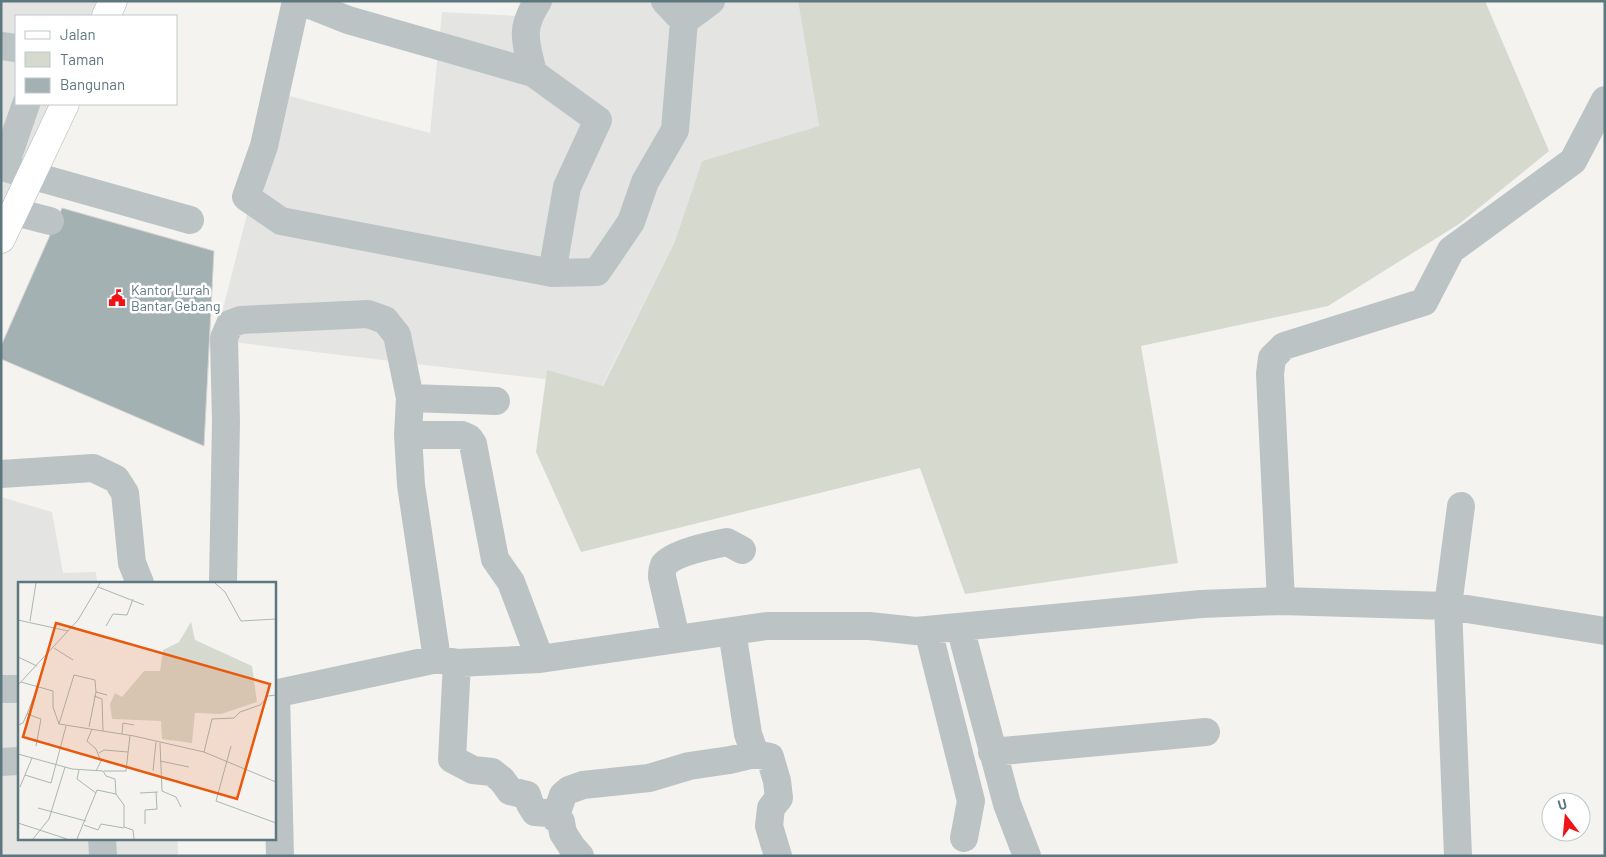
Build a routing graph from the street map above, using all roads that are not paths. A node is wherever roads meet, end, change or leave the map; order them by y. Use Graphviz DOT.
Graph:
graph roads {
  1 [pos="113,1"];
  2 [pos="298,1"];
  3 [pos="538,1"];
  4 [pos="665,1"];
  5 [pos="712,1"];
  6 [pos="106,15"];
  7 [pos="684,21"];
  8 [pos="1,32"];
  9 [pos="15,32"];
  10 [pos="1,46"];
  11 [pos="15,48"];
  12 [pos="533,73"];
  13 [pos="1605,100"];
  14 [pos="26,105"];
  15 [pos="66,105"];
  16 [pos="32,176"];
  17 [pos="15,212"];
  18 [pos="190,220"];
  19 [pos="50,221"];
  20 [pos="1,239"];
  21 [pos="552,273"];
  22 [pos="410,398"];
  23 [pos="496,401"];
  24 [pos="408,435"];
  25 [pos="1,474"];
  26 [pos="1460,506"];
  27 [pos="742,550"];
  28 [pos="140,582"];
  29 [pos="224,582"];
  30 [pos="1281,602"];
  31 [pos="1448,606"];
  32 [pos="960,627"];
  33 [pos="928,630"];
  34 [pos="732,631"];
  35 [pos="1605,631"];
  36 [pos="676,638"];
  37 [pos="540,659"];
  38 [pos="447,661"];
  39 [pos="1,689"];
  40 [pos="18,689"];
  41 [pos="275,694"];
  42 [pos="1206,732"];
  43 [pos="992,752"];
  44 [pos="755,754"];
  45 [pos="18,761"];
  46 [pos="1,762"];
  47 [pos="555,818"];
  48 [pos="964,838"];
  49 [pos="102,840"];
  50 [pos="103,856"];
  51 [pos="280,856"];
  52 [pos="580,856"];
  53 [pos="778,856"];
  54 [pos="1027,856"];
  55 [pos="1458,856"];
  1 -- 6 [label="main road"];
  2 -- 12 [label="street"];
  2 -- 21 [label="street"];
  3 -- 12 [label="street"];
  4 -- 7 [label="street"];
  5 -- 7 [label="street"];
  7 -- 21 [label="street"];
  8 -- 9 [label="street"];
  10 -- 11 [label="street"];
  12 -- 21 [label="street"];
  13 -- 30 [label="street"];
  14 -- 16 [label="street"];
  15 -- 16 [label="main road"];
  16 -- 17 [label="main road"];
  16 -- 18 [label="street"];
  17 -- 19 [label="street"];
  17 -- 20 [label="main road"];
  22 -- 23 [label="street"];
  22 -- 24 [label="street"];
  22 -- 29 [label="street"];
  24 -- 37 [label="street"];
  24 -- 38 [label="street"];
  25 -- 28 [label="street"];
  26 -- 31 [label="street"];
  27 -- 36 [label="street"];
  30 -- 31 [label="street"];
  30 -- 32 [label="street"];
  31 -- 35 [label="street"];
  31 -- 55 [label="street"];
  32 -- 33 [label="street"];
  32 -- 43 [label="street"];
  33 -- 34 [label="street"];
  33 -- 48 [label="street"];
  34 -- 36 [label="street"];
  34 -- 44 [label="street"];
  36 -- 37 [label="street"];
  37 -- 38 [label="street"];
  38 -- 41 [label="street"];
  38 -- 47 [label="street"];
  39 -- 40 [label="street"];
  41 -- 51 [label="street"];
  42 -- 43 [label="street"];
  43 -- 54 [label="street"];
  44 -- 47 [label="street"];
  44 -- 53 [label="street"];
  45 -- 46 [label="street"];
  47 -- 52 [label="street"];
  49 -- 50 [label="street"];
}
